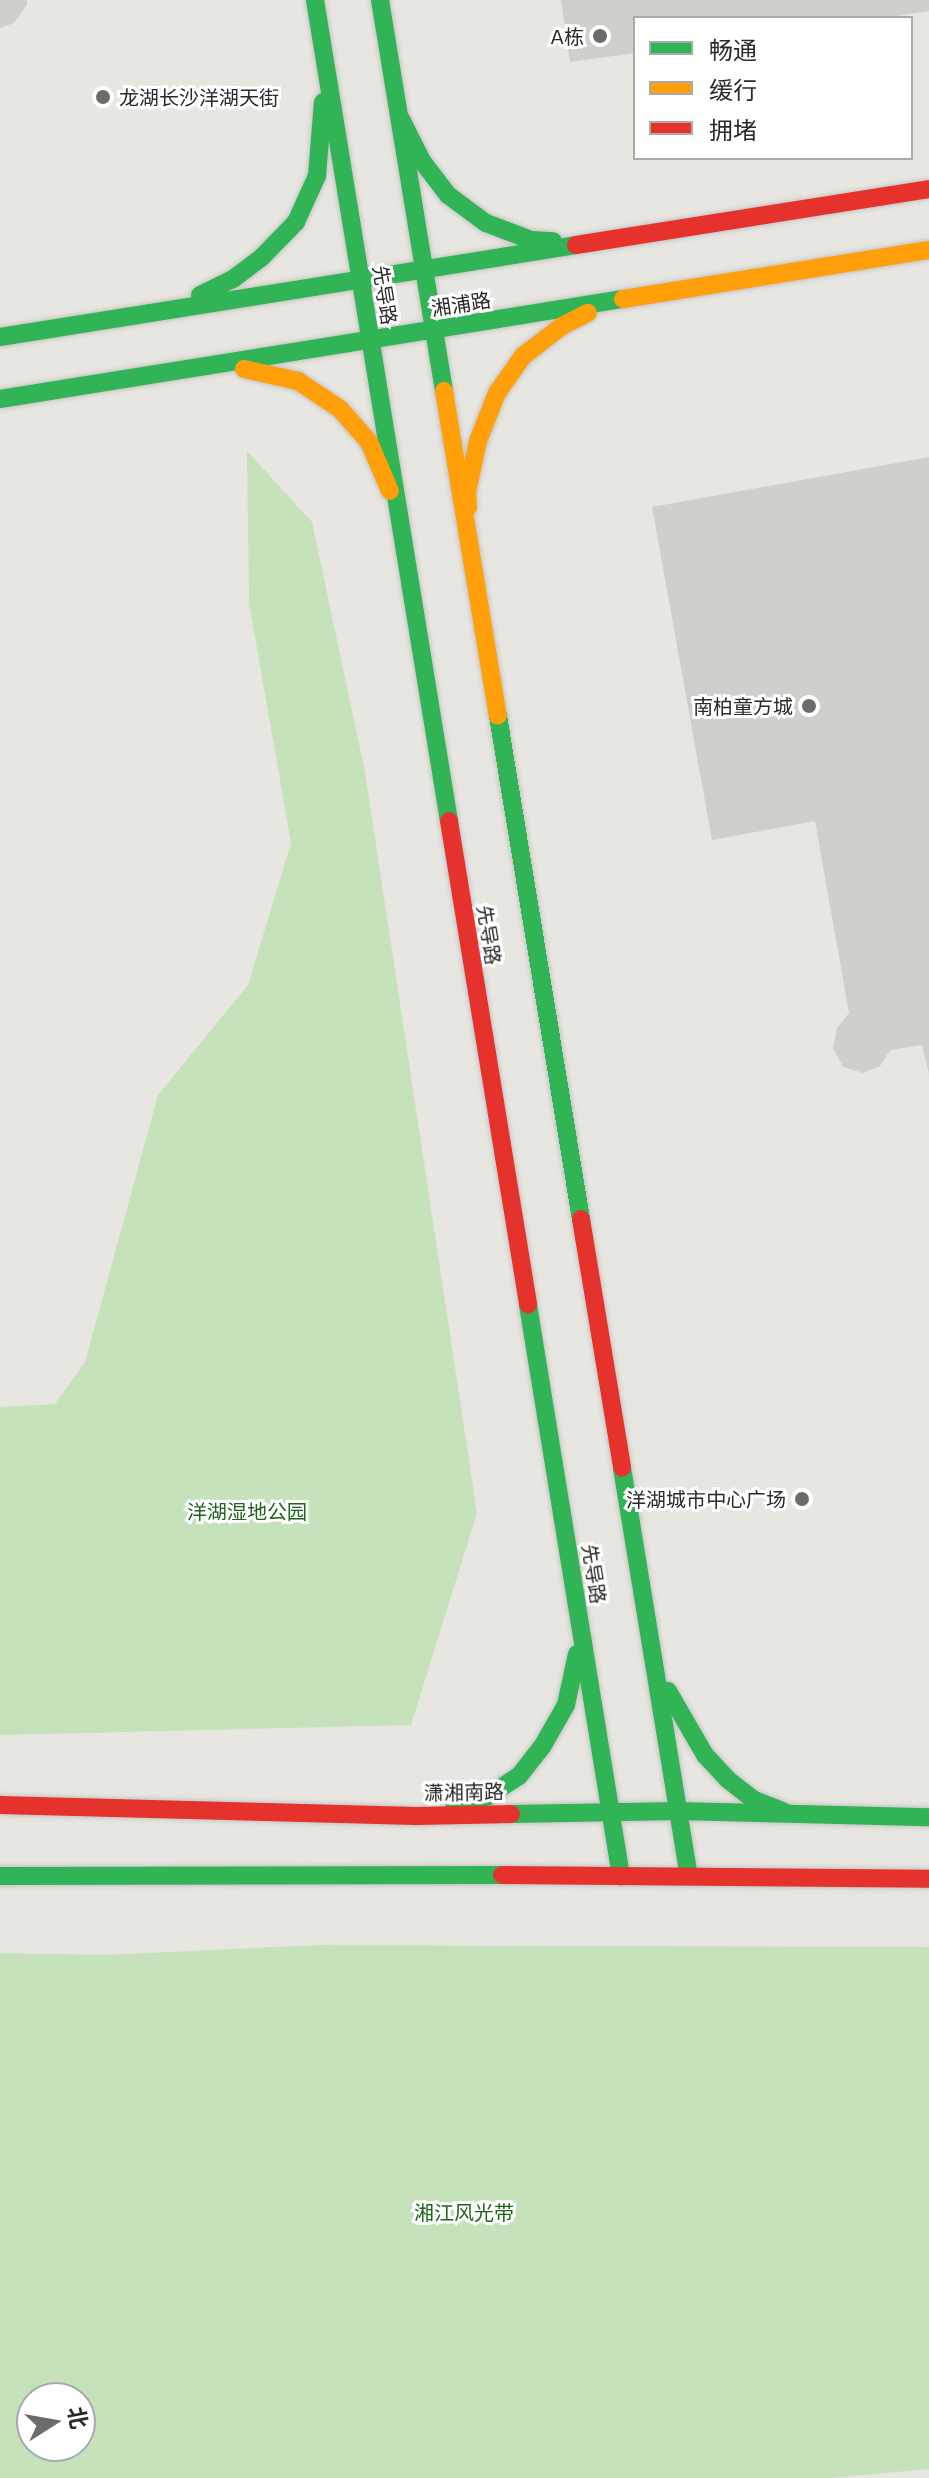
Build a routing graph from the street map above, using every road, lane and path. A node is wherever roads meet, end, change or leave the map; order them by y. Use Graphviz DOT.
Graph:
graph roads {
  1 [pos="315,0"];
  2 [pos="380,0"];
  3 [pos="324,59"];
  4 [pos="397,108"];
  5 [pos="929,189"];
  6 [pos="599,242"];
  7 [pos="929,250"];
  8 [pos="423,270"];
  9 [pos="360,280"];
  10 [pos="624,299"];
  11 [pos="158,312"];
  12 [pos="435,331"];
  13 [pos="0,337"];
  14 [pos="370,342"];
  15 [pos="206,367"];
  16 [pos="0,399"];
  17 [pos="399,520"];
  18 [pos="470,546"];
  19 [pos="576,1599"];
  20 [pos="649,1640"];
  21 [pos="0,1805"];
  22 [pos="610,1811"];
  23 [pos="678,1811"];
  24 [pos="416,1816"];
  25 [pos="813,1816"];
  26 [pos="929,1817"];
  27 [pos="689,1875"];
  28 [pos="0,1876"];
  29 [pos="621,1876"];
  30 [pos="929,1879"];
  1 -- 3 [label="main road, 先导路"];
  2 -- 4 [label="main road, 先导路"];
  3 -- 9 [label="main road, 先导路"];
  3 -- 11 [label="main road"];
  4 -- 6 [label="main road"];
  4 -- 8 [label="main road, 先导路"];
  5 -- 6 [label="main road, 湘浦路"];
  6 -- 8 [label="main road, 湘浦路"];
  7 -- 10 [label="main road, 湘浦路"];
  8 -- 9 [label="main road, 湘浦路"];
  8 -- 12 [label="main road, 先导路"];
  9 -- 11 [label="main road, 湘浦路"];
  9 -- 14 [label="main road, 先导路"];
  10 -- 12 [label="main road, 湘浦路"];
  10 -- 18 [label="main road"];
  11 -- 13 [label="main road, 湘浦路"];
  12 -- 14 [label="main road, 湘浦路"];
  12 -- 18 [label="main road, 先导路"];
  14 -- 15 [label="main road, 湘浦路"];
  14 -- 17 [label="main road, 先导路"];
  15 -- 16 [label="main road, 湘浦路"];
  15 -- 17 [label="main road"];
  17 -- 19 [label="main road, 先导路"];
  18 -- 20 [label="main road, 先导路"];
  19 -- 22 [label="main road, 先导路"];
  19 -- 24 [label="main road"];
  20 -- 23 [label="main road, 先导路"];
  20 -- 25 [label="main road"];
  21 -- 24 [label="main road, 潇湘南路"];
  22 -- 23 [label="main road, 潇湘南路"];
  22 -- 24 [label="main road, 潇湘南路"];
  22 -- 29 [label="main road, 先导路"];
  23 -- 25 [label="main road, 潇湘南路"];
  23 -- 27 [label="main road, 先导路"];
  25 -- 26 [label="main road, 潇湘南路"];
  27 -- 29 [label="main road"];
  27 -- 30 [label="main road"];
  28 -- 29 [label="main road"];
}
